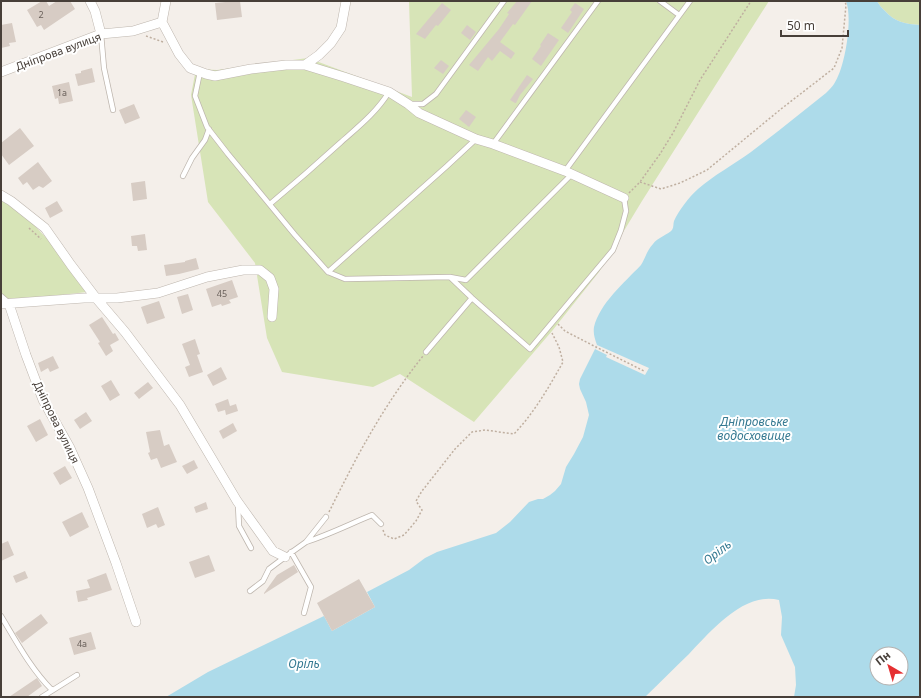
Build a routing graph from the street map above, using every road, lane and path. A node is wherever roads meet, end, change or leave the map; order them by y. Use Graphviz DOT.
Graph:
graph roads {
  1 [pos="90,1"];
  2 [pos="166,1"];
  3 [pos="346,1"];
  4 [pos="504,1"];
  5 [pos="598,1"];
  6 [pos="660,1"];
  7 [pos="690,1"];
  8 [pos="751,1"];
  9 [pos="845,1"];
  10 [pos="679,15"];
  11 [pos="162,22"];
  12 [pos="133,31"];
  13 [pos="101,34"];
  14 [pos="176,47"];
  15 [pos="305,66"];
  16 [pos="1,72"];
  17 [pos="200,72"];
  18 [pos="389,92"];
  19 [pos="408,104"];
  20 [pos="113,110"];
  21 [pos="208,129"];
  22 [pos="476,139"];
  23 [pos="493,144"];
  24 [pos="568,172"];
  25 [pos="183,176"];
  26 [pos="640,182"];
  27 [pos="1,195"];
  28 [pos="624,198"];
  29 [pos="270,204"];
  30 [pos="25,224"];
  31 [pos="45,243"];
  32 [pos="328,272"];
  33 [pos="450,277"];
  34 [pos="1,296"];
  35 [pos="96,298"];
  36 [pos="472,298"];
  37 [pos="5,304"];
  38 [pos="272,317"];
  39 [pos="554,320"];
  40 [pos="549,326"];
  41 [pos="426,352"];
  42 [pos="644,371"];
  43 [pos="237,501"];
  44 [pos="326,517"];
  45 [pos="381,524"];
  46 [pos="306,542"];
  47 [pos="251,548"];
  48 [pos="288,555"];
  49 [pos="250,592"];
  50 [pos="304,613"];
  51 [pos="1,616"];
  52 [pos="136,622"];
  53 [pos="77,675"];
  54 [pos="52,690"];
  55 [pos="42,697"];
  1 -- 13 [label="street"];
  2 -- 11 [label="street"];
  3 -- 15 [label="street"];
  4 -- 19 [label="lane"];
  5 -- 23 [label="lane"];
  6 -- 10 [label="lane"];
  7 -- 10 [label="lane"];
  8 -- 26 [label="path"];
  9 -- 26 [label="path"];
  10 -- 24 [label="lane"];
  11 -- 12 [label="street, Дніпрова вулиця"];
  11 -- 14 [label="street"];
  12 -- 13 [label="street, Дніпрова вулиця"];
  12 -- 14 [label="path"];
  13 -- 16 [label="street, Дніпрова вулиця"];
  13 -- 20 [label="lane"];
  14 -- 17 [label="street"];
  15 -- 17 [label="street"];
  15 -- 18 [label="street"];
  17 -- 21 [label="lane"];
  18 -- 19 [label="street"];
  18 -- 29 [label="lane"];
  19 -- 22 [label="street"];
  21 -- 25 [label="lane"];
  21 -- 29 [label="lane"];
  22 -- 23 [label="street"];
  22 -- 32 [label="lane"];
  23 -- 24 [label="street"];
  24 -- 28 [label="street"];
  24 -- 33 [label="lane"];
  26 -- 28 [label="path"];
  27 -- 35 [label="street"];
  28 -- 39 [label="lane"];
  29 -- 32 [label="lane"];
  30 -- 31 [label="path"];
  32 -- 33 [label="lane"];
  33 -- 36 [label="lane"];
  34 -- 37 [label="lane"];
  35 -- 37 [label="street"];
  35 -- 38 [label="street"];
  35 -- 43 [label="street"];
  36 -- 40 [label="lane"];
  36 -- 41 [label="lane"];
  37 -- 52 [label="street, Дніпрова вулиця"];
  39 -- 40 [label="lane"];
  39 -- 42 [label="path"];
  40 -- 45 [label="path"];
  41 -- 44 [label="path"];
  43 -- 47 [label="lane"];
  43 -- 48 [label="street"];
  44 -- 46 [label="lane"];
  45 -- 46 [label="lane"];
  46 -- 48 [label="lane"];
  48 -- 49 [label="lane"];
  48 -- 50 [label="lane"];
  51 -- 54 [label="lane"];
  53 -- 54 [label="lane"];
  54 -- 55 [label="lane"];
}
